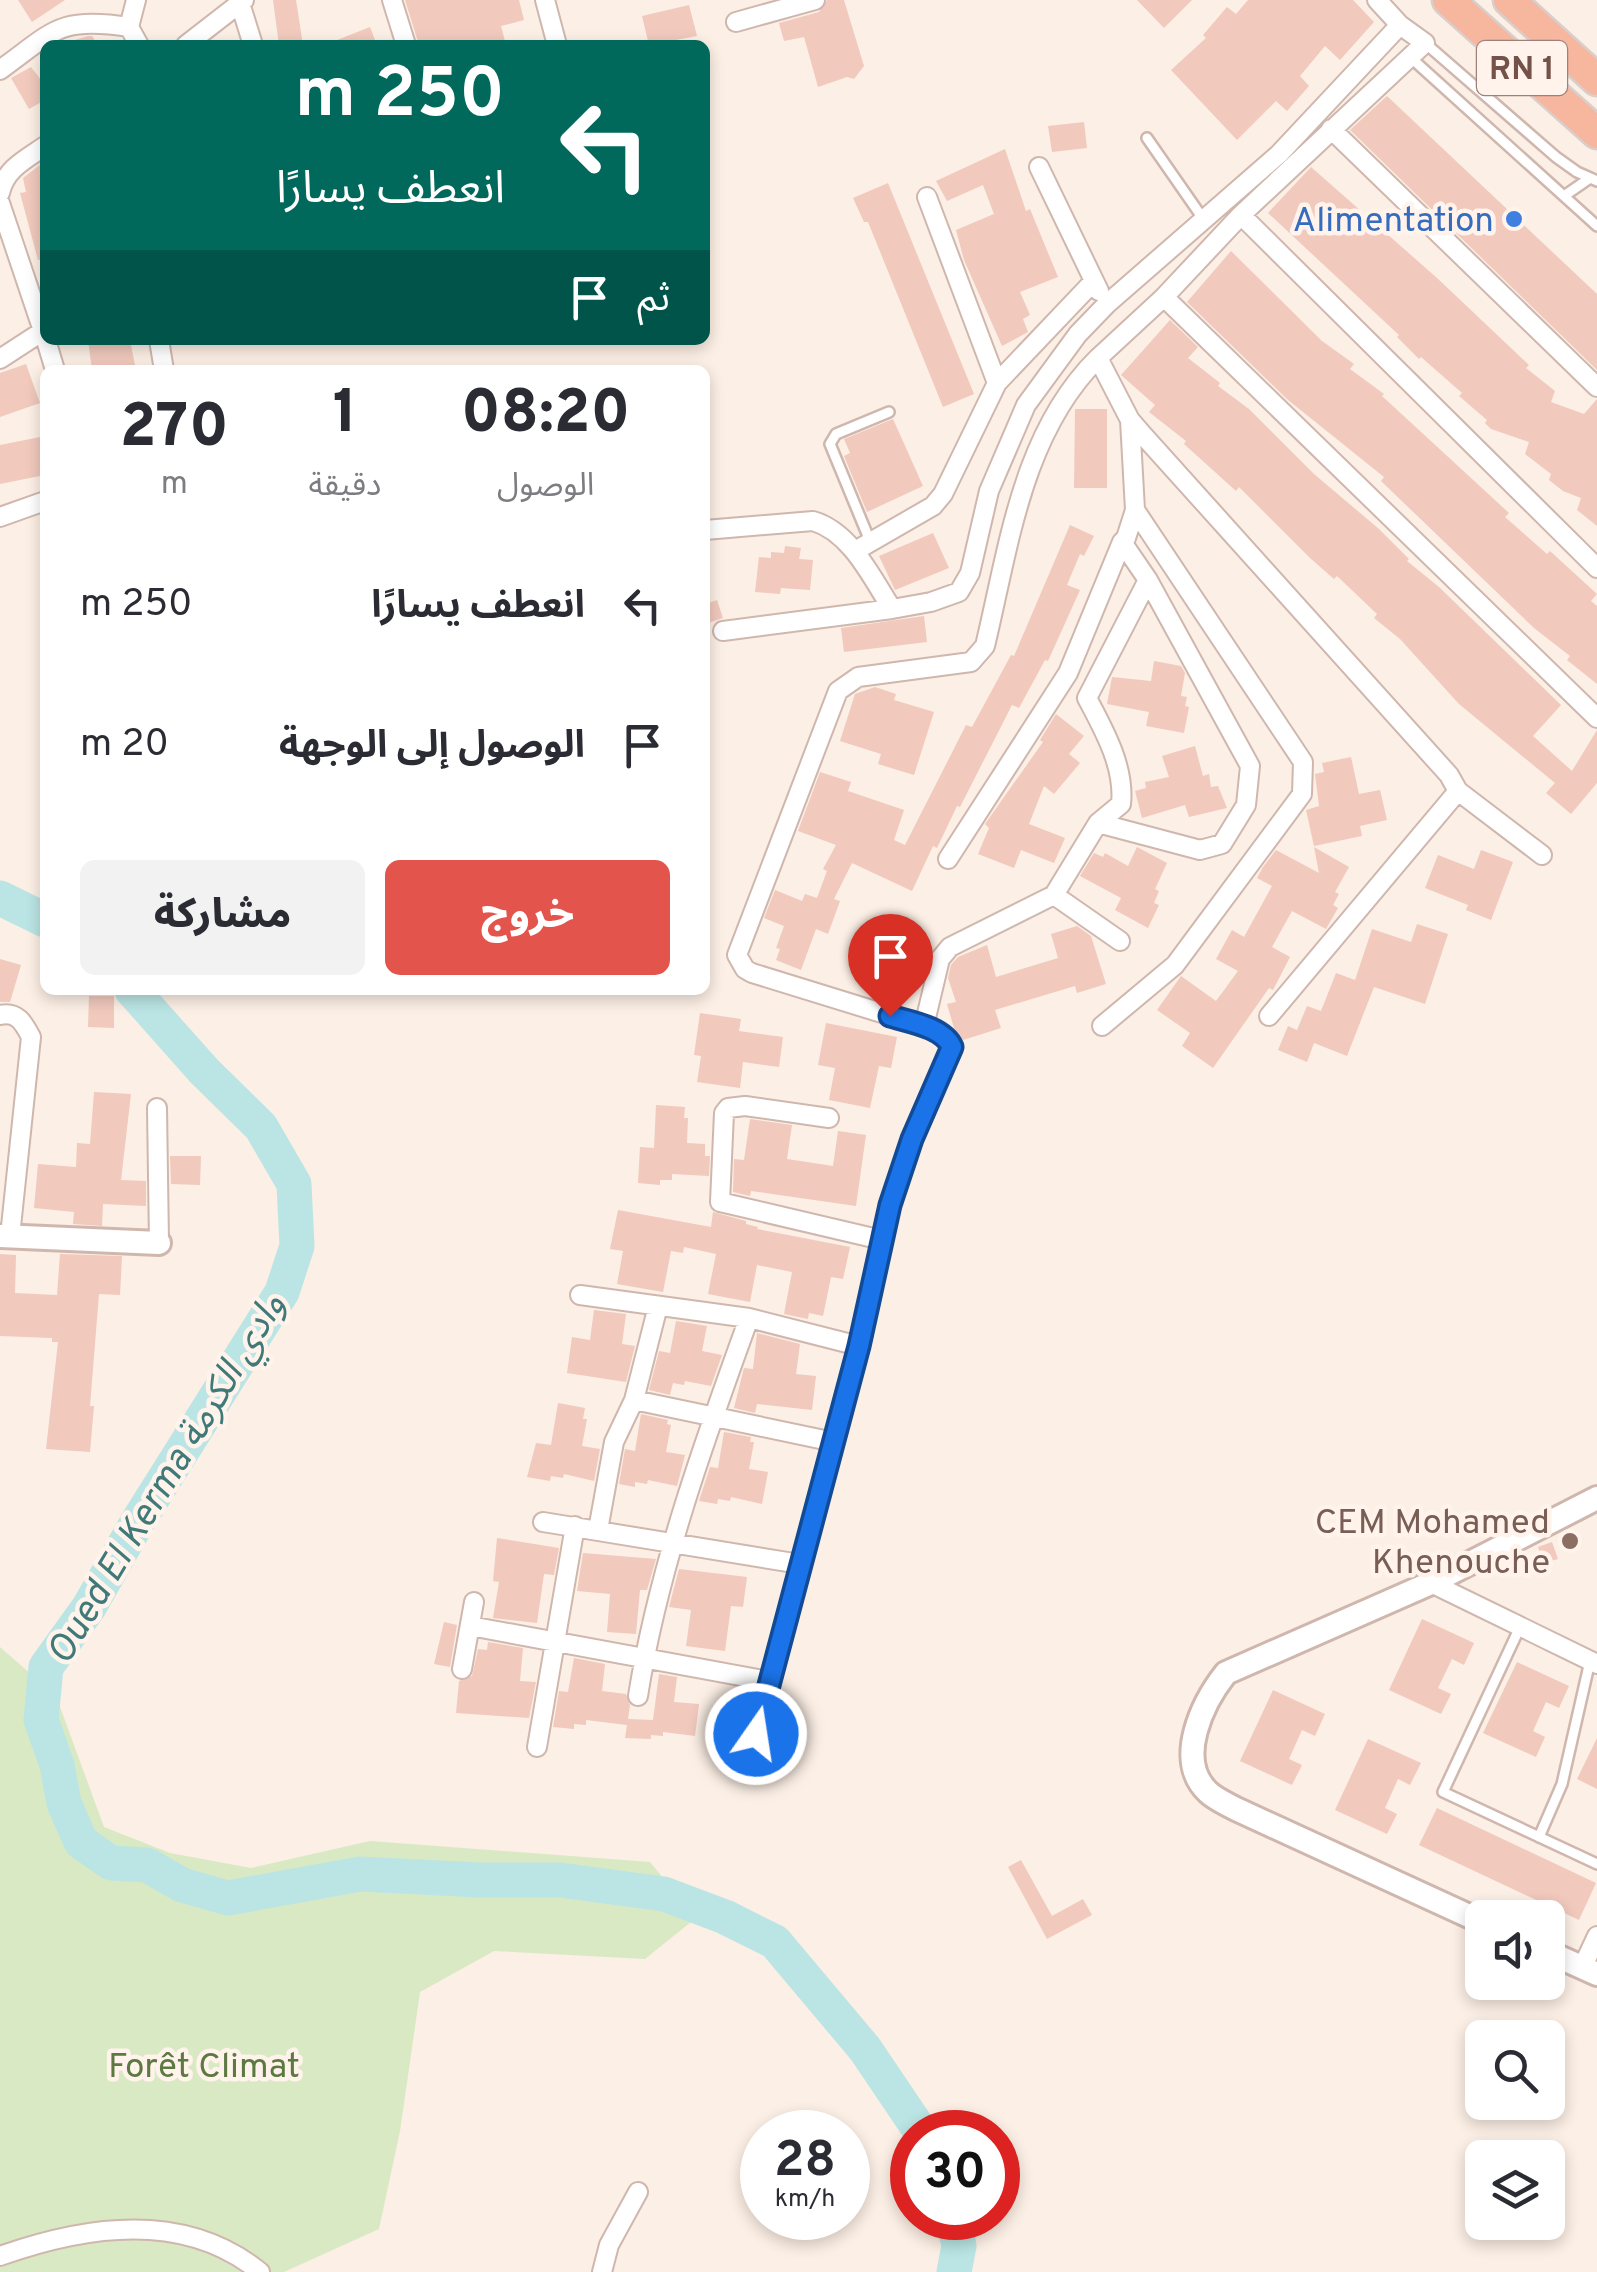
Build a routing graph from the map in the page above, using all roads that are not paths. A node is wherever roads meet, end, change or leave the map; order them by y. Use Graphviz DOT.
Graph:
graph roads {
  1 [pos="136,0"];
  2 [pos="392,0"];
  3 [pos="544,0"];
  4 [pos="815,0"];
  5 [pos="1376,0"];
  6 [pos="1448,0"];
  7 [pos="1509,0"];
  8 [pos="242,1"];
  9 [pos="736,22"];
  10 [pos="1400,25"];
  11 [pos="130,28"];
  12 [pos="43,40"];
  13 [pos="136,40"];
  14 [pos="192,40"];
  15 [pos="252,40"];
  16 [pos="404,40"];
  17 [pos="556,40"];
  18 [pos="40,42"];
  19 [pos="1425,43"];
  20 [pos="1410,57"];
  21 [pos="0,70"];
  22 [pos="1597,80"];
  23 [pos="1331,129"];
  24 [pos="1597,133"];
  25 [pos="1147,138"];
  26 [pos="40,149"];
  27 [pos="1040,167"];
  28 [pos="1593,179"];
  29 [pos="0,193"];
  30 [pos="1564,196"];
  31 [pos="927,197"];
  32 [pos="0,202"];
  33 [pos="1240,215"];
  34 [pos="1204,220"];
  35 [pos="1597,226"];
  36 [pos="1094,282"];
  37 [pos="1164,297"];
  38 [pos="1106,304"];
  39 [pos="40,321"];
  40 [pos="40,339"];
  41 [pos="1098,358"];
  42 [pos="0,360"];
  43 [pos="998,384"];
  44 [pos="1597,388"];
  45 [pos="889,412"];
  46 [pos="1130,420"];
  47 [pos="40,503"];
  48 [pos="1135,510"];
  49 [pos="0,517"];
  50 [pos="710,530"];
  51 [pos="1122,542"];
  52 [pos="862,546"];
  53 [pos="1597,568"];
  54 [pos="1148,580"];
  55 [pos="892,609"];
  56 [pos="723,631"];
  57 [pos="1597,718"];
  58 [pos="1458,791"];
  59 [pos="1098,823"];
  60 [pos="1542,855"];
  61 [pos="948,859"];
  62 [pos="1054,896"];
  63 [pos="1120,941"];
  64 [pos="0,1015"];
  65 [pos="1269,1016"];
  66 [pos="924,1026"];
  67 [pos="1102,1026"];
  68 [pos="157,1108"];
  69 [pos="830,1118"];
  70 [pos="5,1236"];
  71 [pos="882,1240"];
  72 [pos="159,1243"];
  73 [pos="580,1295"];
  74 [pos="658,1306"];
  75 [pos="749,1318"];
  76 [pos="859,1346"];
  77 [pos="634,1400"];
  78 [pos="713,1416"];
  79 [pos="834,1442"];
  80 [pos="1597,1498"];
  81 [pos="544,1522"];
  82 [pos="575,1526"];
  83 [pos="598,1530"];
  84 [pos="676,1542"];
  85 [pos="800,1564"];
  86 [pos="1431,1583"];
  87 [pos="474,1602"];
  88 [pos="470,1626"];
  89 [pos="1520,1626"];
  90 [pos="554,1641"];
  91 [pos="644,1656"];
  92 [pos="1594,1662"];
  93 [pos="462,1670"];
  94 [pos="768,1681"];
  95 [pos="638,1696"];
  96 [pos="536,1747"];
  97 [pos="750,1760"];
  98 [pos="1538,1837"];
  99 [pos="1597,1864"];
  100 [pos="1465,1914"];
  101 [pos="1597,1936"];
  102 [pos="1565,1960"];
  103 [pos="1590,1971"];
  104 [pos="638,2192"];
  105 [pos="0,2256"];
  106 [pos="260,2272"];
  107 [pos="602,2272"];
  1 -- 11 [label="street"];
  2 -- 16 [label="street"];
  3 -- 17 [label="street"];
  4 -- 9 [label="street"];
  5 -- 10 [label="street"];
  6 -- 24 [label="highway, RN 1"];
  7 -- 22 [label="highway, RN 1"];
  8 -- 14 [label="street"];
  8 -- 15 [label="street"];
  10 -- 19 [label="street"];
  10 -- 34 [label="street"];
  11 -- 12 [label="street"];
  11 -- 13 [label="street"];
  18 -- 21 [label="street"];
  19 -- 20 [label="street"];
  19 -- 28 [label="lane"];
  20 -- 23 [label="street"];
  20 -- 30 [label="lane"];
  23 -- 33 [label="street"];
  23 -- 44 [label="street"];
  25 -- 34 [label="lane"];
  26 -- 29 [label="street"];
  27 -- 36 [label="street"];
  28 -- 30 [label="lane"];
  30 -- 35 [label="lane"];
  31 -- 43 [label="street"];
  32 -- 39 [label="street"];
  33 -- 37 [label="street"];
  33 -- 53 [label="street"];
  34 -- 38 [label="street"];
  36 -- 38 [label="street"];
  36 -- 43 [label="street"];
  37 -- 41 [label="street"];
  37 -- 57 [label="street"];
  38 -- 55 [label="street"];
  40 -- 42 [label="street"];
  41 -- 46 [label="street"];
  41 -- 66 [label="street"];
  43 -- 52 [label="street"];
  45 -- 52 [label="lane"];
  46 -- 48 [label="street"];
  46 -- 58 [label="street"];
  47 -- 49 [label="street"];
  48 -- 51 [label="street"];
  48 -- 67 [label="street"];
  50 -- 52 [label="street"];
  51 -- 54 [label="street"];
  51 -- 61 [label="street"];
  52 -- 55 [label="street"];
  54 -- 59 [label="street"];
  54 -- 59 [label="street"];
  55 -- 56 [label="street"];
  58 -- 60 [label="street"];
  58 -- 65 [label="street"];
  59 -- 62 [label="street"];
  62 -- 63 [label="street"];
  62 -- 66 [label="street"];
  64 -- 70 [label="street"];
  66 -- 71 [label="street"];
  68 -- 72 [label="street"];
  69 -- 71 [label="street"];
  70 -- 72 [label="street"];
  71 -- 76 [label="street"];
  73 -- 74 [label="street"];
  74 -- 75 [label="street"];
  74 -- 77 [label="street"];
  75 -- 76 [label="street"];
  75 -- 78 [label="street"];
  76 -- 79 [label="street"];
  77 -- 78 [label="street"];
  77 -- 83 [label="street"];
  78 -- 79 [label="street"];
  78 -- 84 [label="street"];
  79 -- 85 [label="street"];
  80 -- 86 [label="street"];
  81 -- 82 [label="street"];
  82 -- 83 [label="street"];
  82 -- 90 [label="street"];
  83 -- 84 [label="street"];
  84 -- 85 [label="street"];
  84 -- 91 [label="street"];
  85 -- 94 [label="street"];
  86 -- 89 [label="street"];
  86 -- 100 [label="street"];
  87 -- 88 [label="street"];
  88 -- 90 [label="street"];
  88 -- 93 [label="street"];
  89 -- 92 [label="street"];
  89 -- 98 [label="lane"];
  90 -- 91 [label="street"];
  90 -- 96 [label="street"];
  91 -- 94 [label="street"];
  91 -- 95 [label="street"];
  92 -- 98 [label="lane"];
  94 -- 97 [label="street"];
  98 -- 99 [label="lane"];
  101 -- 103 [label="street"];
  102 -- 103 [label="street"];
  104 -- 107 [label="street"];
  105 -- 106 [label="street"];
}
